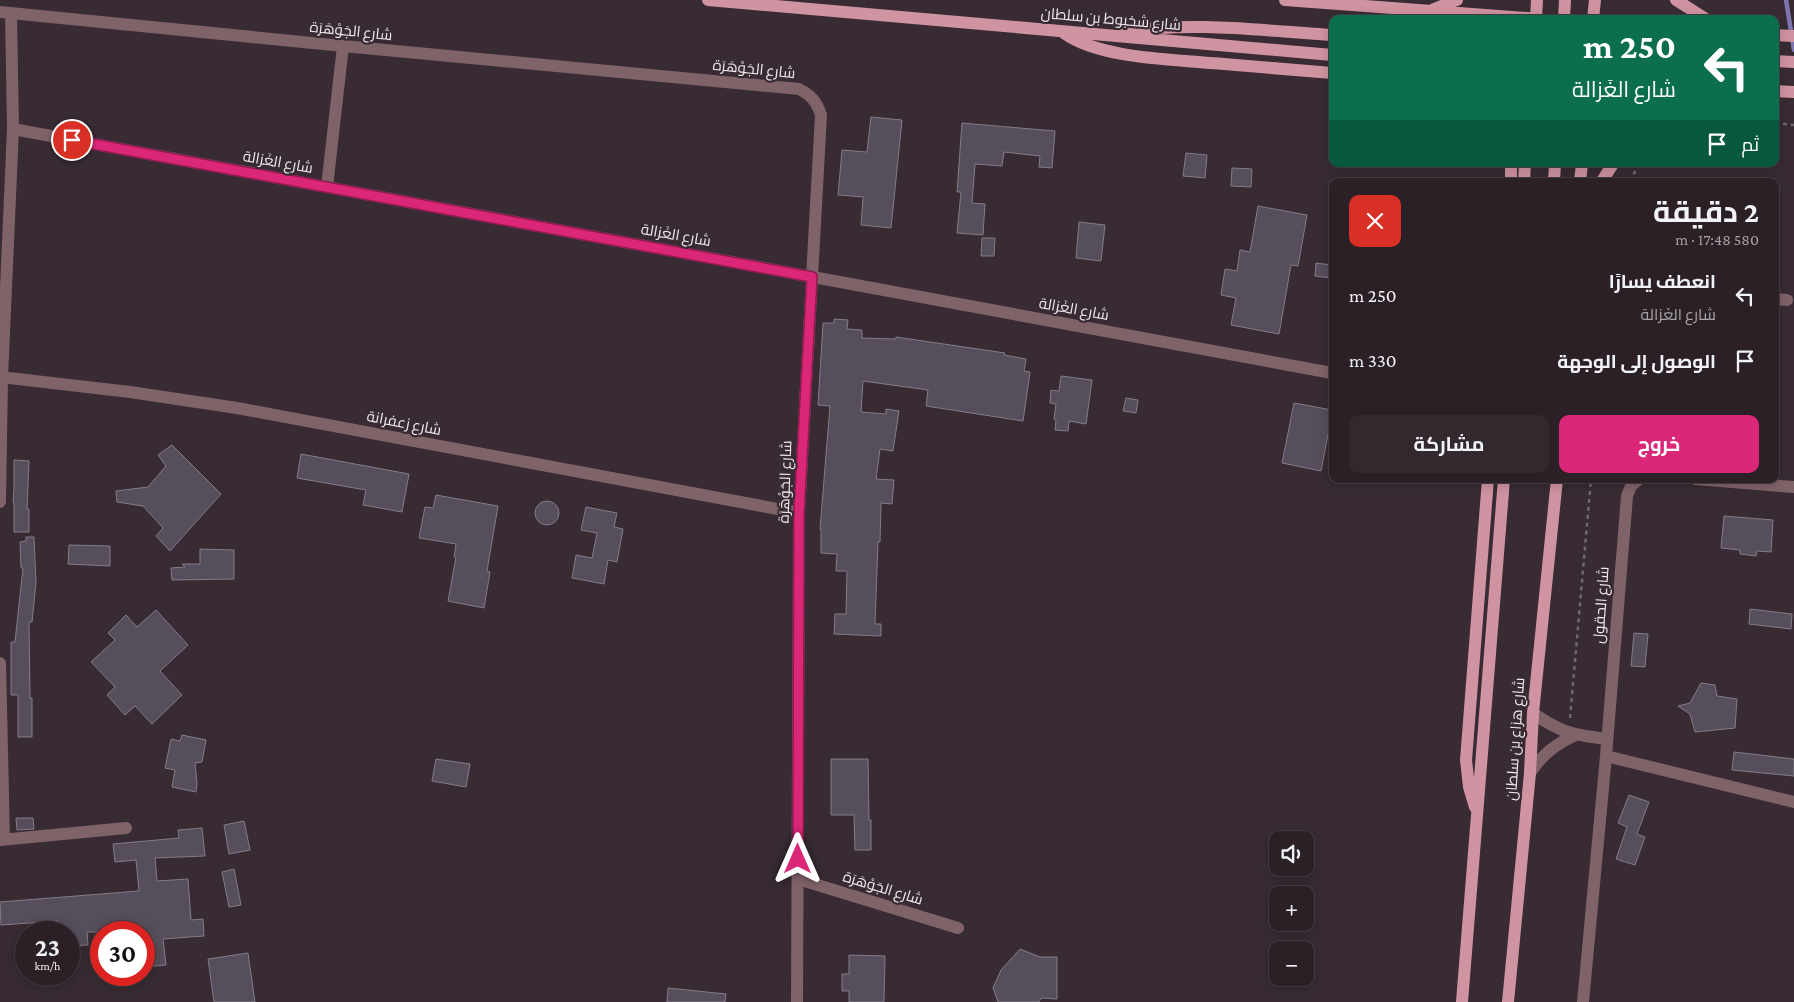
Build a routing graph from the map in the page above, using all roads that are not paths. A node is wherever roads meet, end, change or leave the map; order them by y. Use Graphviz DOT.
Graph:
graph roads {
  1 [pos="708,0"];
  2 [pos="1285,0"];
  3 [pos="1457,0"];
  4 [pos="1538,0"];
  5 [pos="1565,0"];
  6 [pos="1595,0"];
  7 [pos="1676,0"];
  8 [pos="1428,11"];
  9 [pos="5,12"];
  10 [pos="1475,15"];
  11 [pos="1536,15"];
  12 [pos="1564,15"];
  13 [pos="1593,15"];
  14 [pos="1700,15"];
  15 [pos="1062,32"];
  16 [pos="1779,34"];
  17 [pos="1329,35"];
  18 [pos="1100,36"];
  19 [pos="1794,36"];
  20 [pos="343,46"];
  21 [pos="1329,55"];
  22 [pos="1779,61"];
  23 [pos="1794,62"];
  24 [pos="1329,73"];
  25 [pos="1779,91"];
  26 [pos="1794,92"];
  27 [pos="13,129"];
  28 [pos="1611,167"];
  29 [pos="1604,178"];
  30 [pos="327,187"];
  31 [pos="812,277"];
  32 [pos="1329,372"];
  33 [pos="1,377"];
  34 [pos="1488,483"];
  35 [pos="1504,483"];
  36 [pos="1555,483"];
  37 [pos="1634,483"];
  38 [pos="1745,483"];
  39 [pos="1794,487"];
  40 [pos="0,502"];
  41 [pos="799,513"];
  42 [pos="0,663"];
  43 [pos="1532,713"];
  44 [pos="1572,734"];
  45 [pos="1607,739"];
  46 [pos="1606,756"];
  47 [pos="1530,773"];
  48 [pos="1794,802"];
  49 [pos="1478,813"];
  50 [pos="126,828"];
  51 [pos="2,840"];
  52 [pos="798,878"];
  53 [pos="958,928"];
  54 [pos="797,1002"];
  55 [pos="1462,1002"];
  56 [pos="1508,1002"];
  57 [pos="1583,1002"];
  1 -- 15 [label="main road, شارع شخبوط بن سلطان"];
  2 -- 8 [label="main road"];
  3 -- 8 [label="main road"];
  4 -- 11 [label="main road"];
  5 -- 12 [label="main road"];
  6 -- 13 [label="main road"];
  7 -- 14 [label="main road"];
  8 -- 10 [label="main road"];
  9 -- 20 [label="street, شارع الجَوْهَرَة"];
  9 -- 27 [label="street"];
  15 -- 18 [label="main road, شارع شخبوط بن سلطان"];
  15 -- 24 [label="main road"];
  16 -- 19 [label="main road"];
  17 -- 18 [label="main road"];
  18 -- 21 [label="main road, شارع شخبوط بن سلطان"];
  20 -- 30 [label="street"];
  20 -- 31 [label="street, شارع الجَوْهَرَة"];
  22 -- 23 [label="main road"];
  25 -- 26 [label="main road"];
  27 -- 30 [label="street, شارع الغَزالة"];
  27 -- 33 [label="street"];
  28 -- 29 [label="main road"];
  30 -- 31 [label="street, شارع الغَزالة"];
  31 -- 32 [label="street, شارع الغَزالة"];
  31 -- 41 [label="street, شارع الجَوْهَرَة"];
  33 -- 40 [label="street"];
  33 -- 41 [label="street, شارع زعفرانة"];
  34 -- 49 [label="main road"];
  35 -- 49 [label="main road, شارع هزاع بن سلطان"];
  36 -- 43 [label="main road, شارع هزاع بن سلطان"];
  37 -- 45 [label="street, شارع الحقول"];
  38 -- 39 [label="street"];
  41 -- 52 [label="street, شارع الجَوْهَرَة"];
  42 -- 51 [label="street"];
  43 -- 44 [label="street"];
  43 -- 47 [label="main road, شارع هزاع بن سلطان"];
  44 -- 45 [label="street"];
  44 -- 47 [label="street"];
  45 -- 46 [label="street, شارع الحقول"];
  46 -- 48 [label="street"];
  46 -- 57 [label="street, شارع الحقول"];
  47 -- 56 [label="main road, شارع هزاع بن سلطان"];
  49 -- 55 [label="main road, شارع هزاع بن سلطان"];
  50 -- 51 [label="street"];
  52 -- 53 [label="street, شارع الجَوْهَرَة"];
  52 -- 54 [label="street, شارع الجَوْهَرَة"];
}
